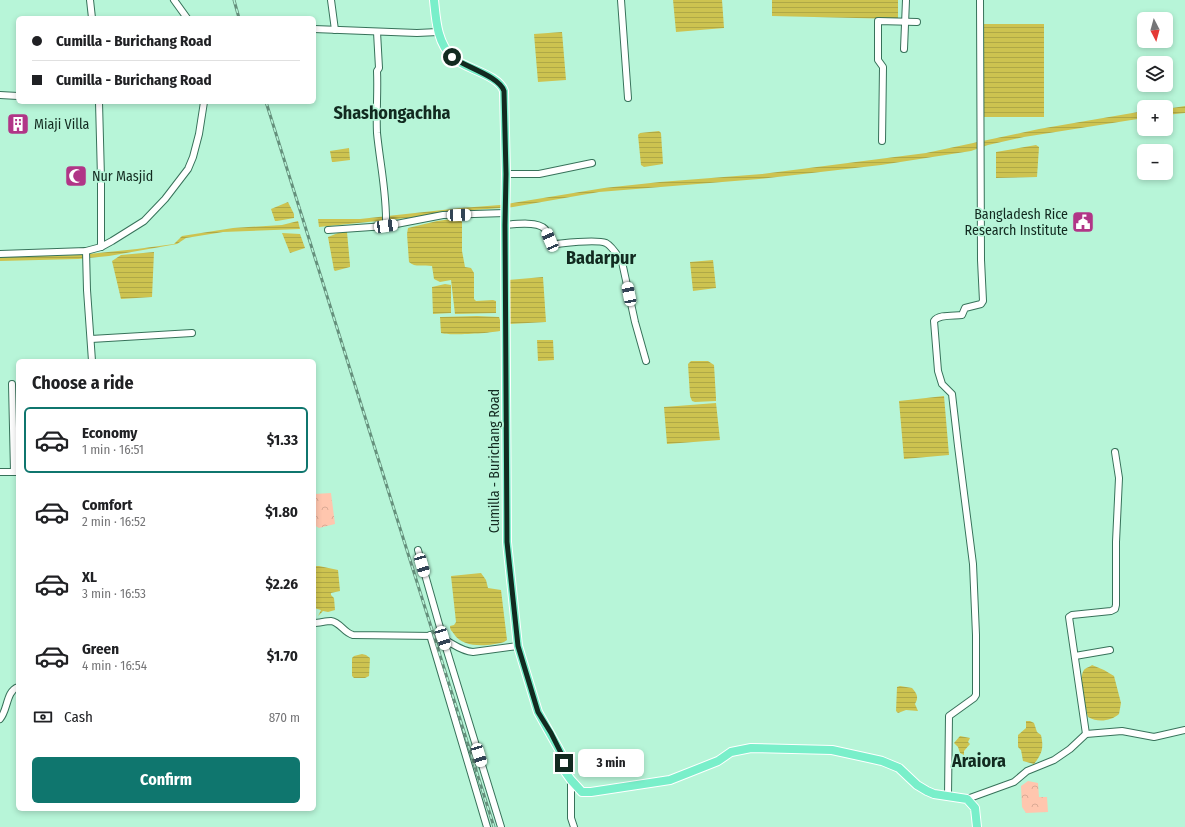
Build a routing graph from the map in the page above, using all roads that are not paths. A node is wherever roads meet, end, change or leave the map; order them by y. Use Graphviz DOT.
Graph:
graph roads {
  1 [pos="90,0"];
  2 [pos="174,0"];
  3 [pos="331,0"];
  4 [pos="434,0"];
  5 [pos="621,0"];
  6 [pos="906,0"];
  7 [pos="980,0"];
  8 [pos="92,16"];
  9 [pos="186,16"];
  10 [pos="905,22"];
  11 [pos="917,22"];
  12 [pos="316,29"];
  13 [pos="335,30"];
  14 [pos="377,32"];
  15 [pos="438,32"];
  16 [pos="904,49"];
  17 [pos="0,95"];
  18 [pos="16,96"];
  19 [pos="628,98"];
  20 [pos="99,104"];
  21 [pos="204,104"];
  22 [pos="882,141"];
  23 [pos="592,163"];
  24 [pos="506,174"];
  25 [pos="505,213"];
  26 [pos="386,223"];
  27 [pos="505,225"];
  28 [pos="328,230"];
  29 [pos="101,247"];
  30 [pos="86,251"];
  31 [pos="0,254"];
  32 [pos="192,333"];
  33 [pos="90,339"];
  34 [pos="92,359"];
  35 [pos="646,361"];
  36 [pos="12,384"];
  37 [pos="1115,452"];
  38 [pos="0,472"];
  39 [pos="16,472"];
  40 [pos="418,550"];
  41 [pos="316,623"];
  42 [pos="430,635"];
  43 [pos="443,638"];
  44 [pos="518,646"];
  45 [pos="1110,650"];
  46 [pos="1075,656"];
  47 [pos="16,687"];
  48 [pos="0,718"];
  49 [pos="1185,730"];
  50 [pos="1086,734"];
  51 [pos="571,780"];
  52 [pos="948,796"];
  53 [pos="967,799"];
  54 [pos="487,827"];
  55 [pos="501,827"];
  56 [pos="574,827"];
  57 [pos="977,827"];
  1 -- 8 [label="street"];
  2 -- 9 [label="street"];
  3 -- 13 [label="street"];
  4 -- 15 [label="main road, Cumilla - Burichang Road"];
  5 -- 19 [label="street"];
  6 -- 10 [label="street"];
  7 -- 52 [label="street"];
  10 -- 11 [label="street"];
  10 -- 16 [label="street"];
  10 -- 22 [label="street"];
  12 -- 13 [label="street"];
  13 -- 14 [label="street"];
  14 -- 15 [label="street"];
  14 -- 26 [label="street"];
  15 -- 24 [label="main road, Cumilla - Burichang Road"];
  17 -- 18 [label="street"];
  20 -- 29 [label="street"];
  21 -- 29 [label="street"];
  23 -- 24 [label="street"];
  24 -- 25 [label="main road, Cumilla - Burichang Road"];
  25 -- 26 [label="street"];
  25 -- 27 [label="main road, Cumilla - Burichang Road"];
  26 -- 28 [label="street"];
  27 -- 35 [label="street"];
  27 -- 44 [label="main road, Cumilla - Burichang Road"];
  29 -- 30 [label="street"];
  30 -- 31 [label="street"];
  30 -- 33 [label="street"];
  32 -- 33 [label="street"];
  33 -- 34 [label="street"];
  36 -- 39 [label="street"];
  37 -- 46 [label="street"];
  38 -- 39 [label="street"];
  40 -- 43 [label="street"];
  41 -- 42 [label="street"];
  42 -- 43 [label="street"];
  42 -- 54 [label="street"];
  43 -- 44 [label="street"];
  43 -- 55 [label="street"];
  44 -- 51 [label="main road, Cumilla - Burichang Road"];
  45 -- 46 [label="street"];
  46 -- 50 [label="street"];
  47 -- 48 [label="street"];
  49 -- 50 [label="street"];
  50 -- 53 [label="street"];
  51 -- 52 [label="main road, Cumilla - Burichang Road"];
  51 -- 56 [label="street"];
  52 -- 53 [label="main road, Cumilla - Burichang Road"];
  53 -- 57 [label="main road"];
}
